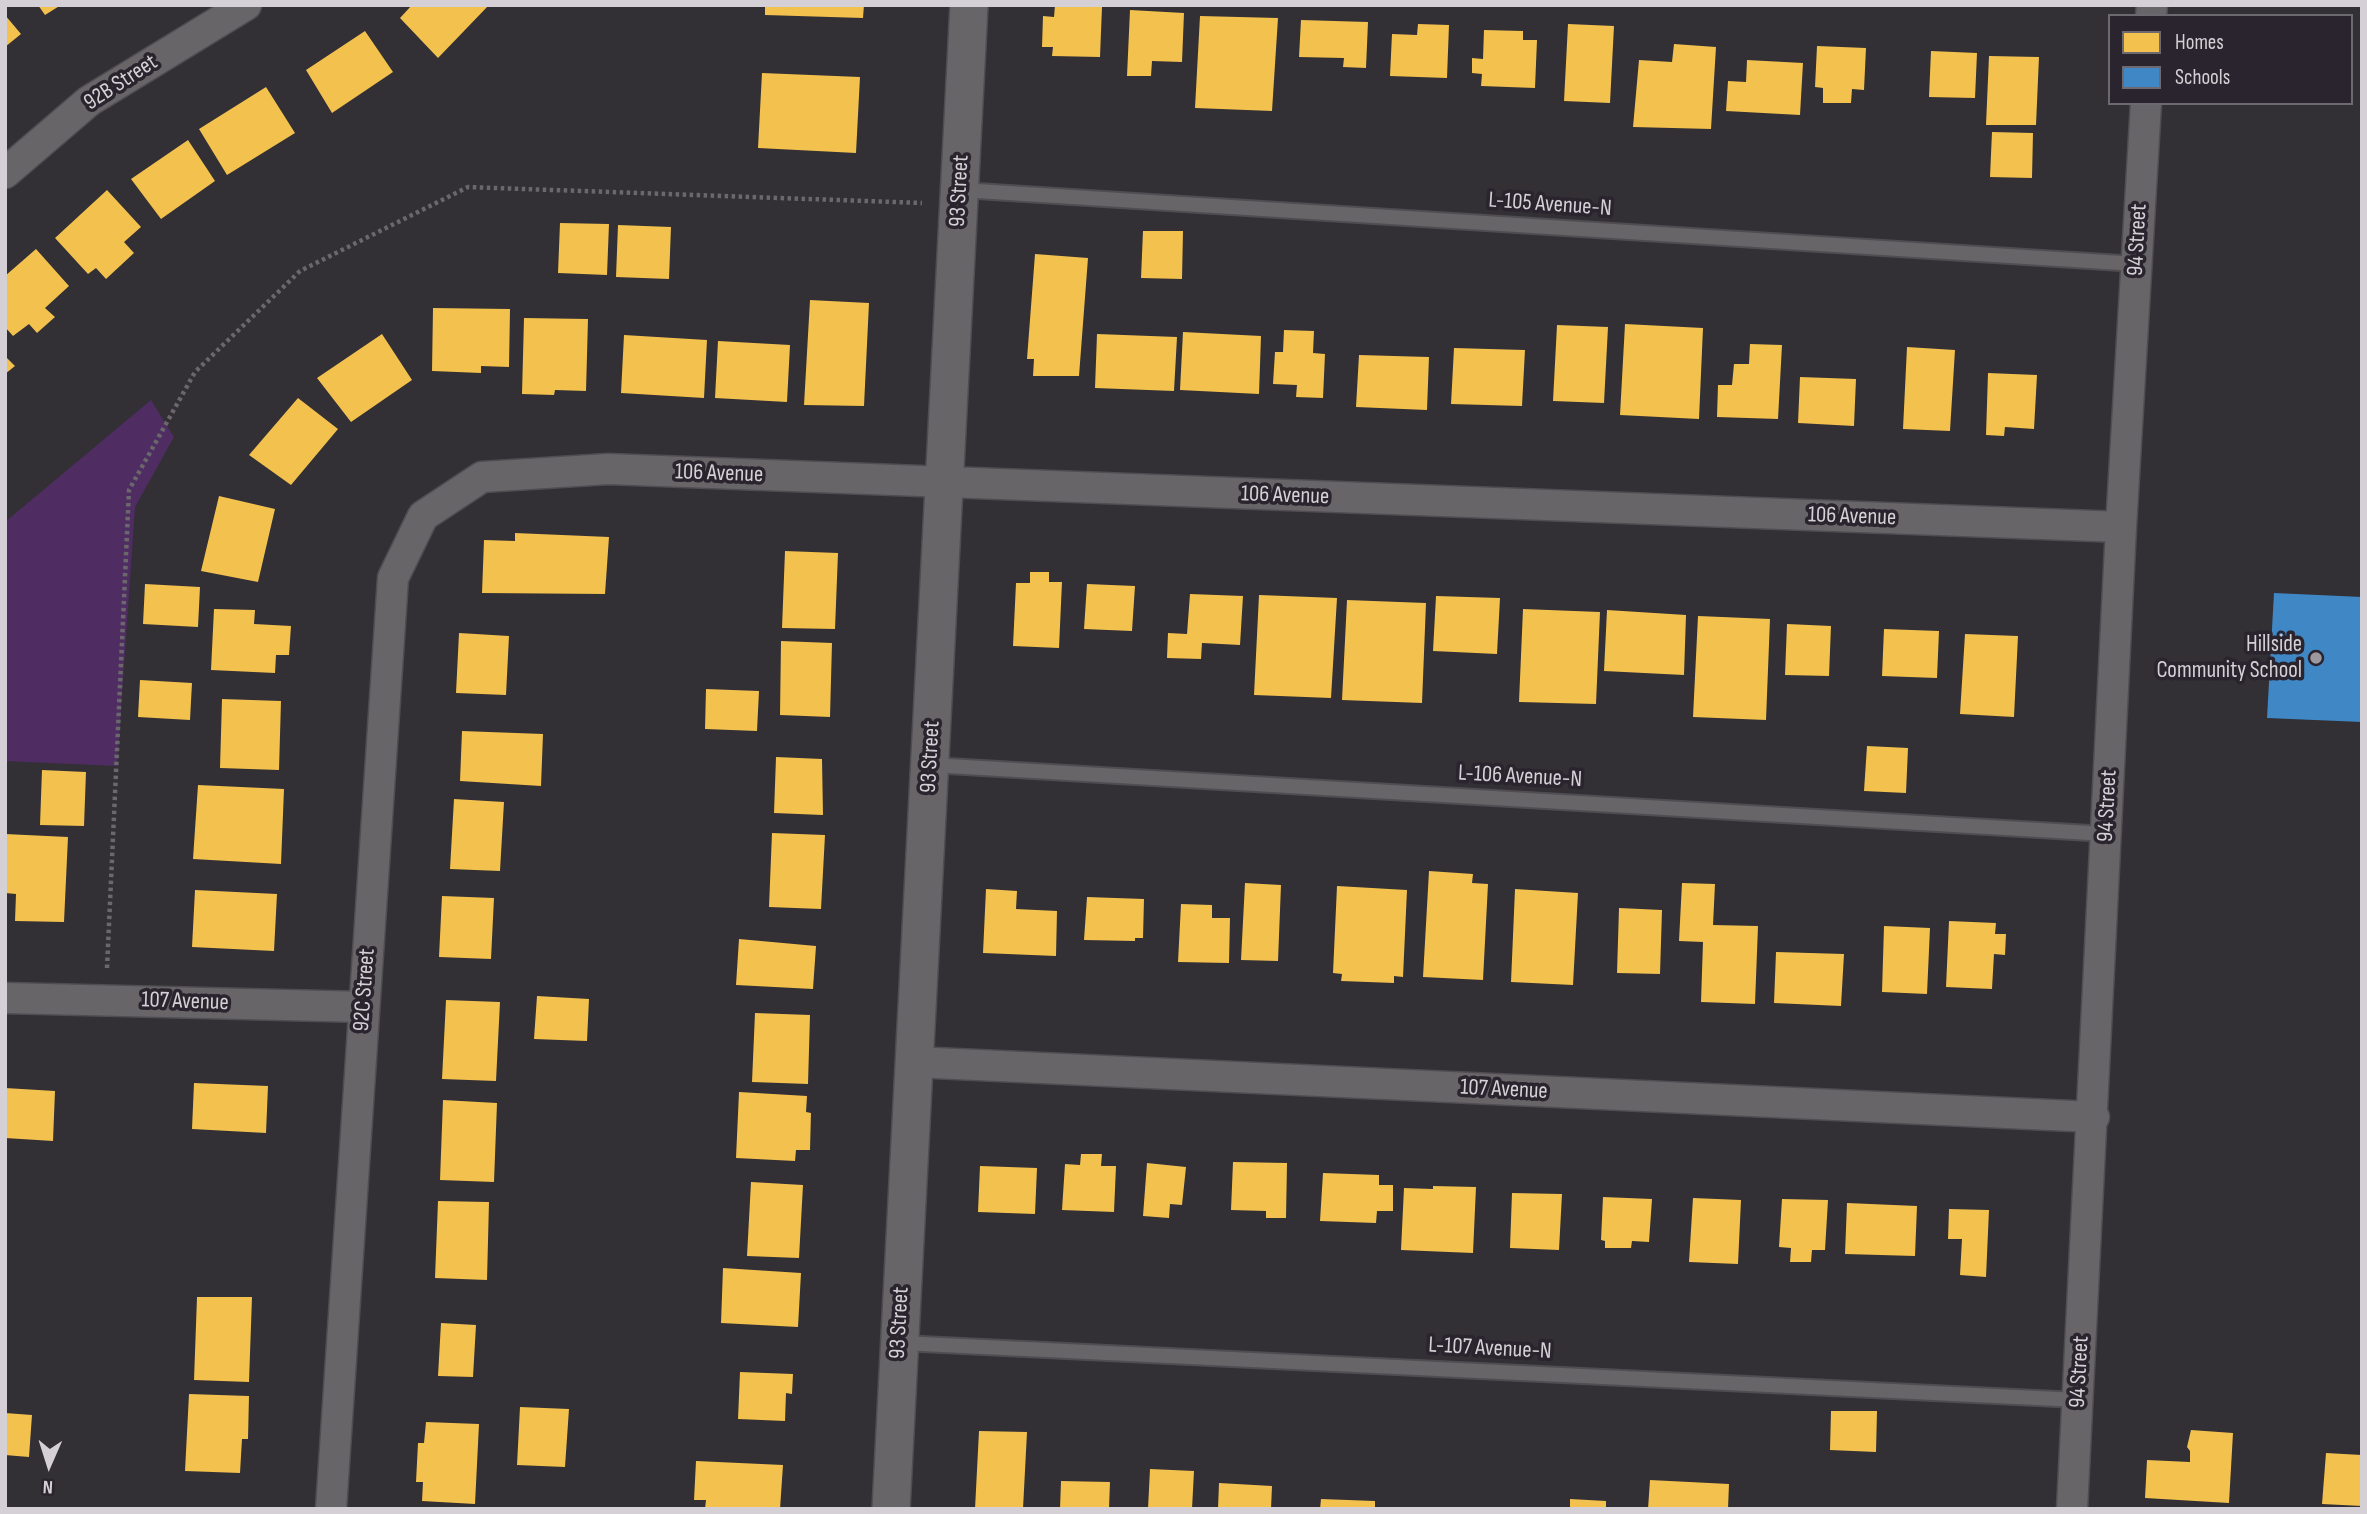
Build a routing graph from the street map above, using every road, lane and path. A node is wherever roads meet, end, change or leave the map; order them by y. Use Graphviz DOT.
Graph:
graph roads {
  1 [pos="246,5"];
  2 [pos="969,5"];
  3 [pos="2146,105"];
  4 [pos="5,173"];
  5 [pos="960,197"];
  6 [pos="2137,264"];
  7 [pos="946,484"];
  8 [pos="455,495"];
  9 [pos="2121,527"];
  10 [pos="930,765"];
  11 [pos="2107,834"];
  12 [pos="5,998"];
  13 [pos="106,1000"];
  14 [pos="364,1007"];
  15 [pos="913,1062"];
  16 [pos="2094,1117"];
  17 [pos="899,1343"];
  18 [pos="2078,1400"];
  19 [pos="331,1509"];
  20 [pos="891,1509"];
  21 [pos="2072,1509"];
  1 -- 4 [label="street, 92B Street"];
  2 -- 5 [label="street, 93 Street"];
  3 -- 6 [label="street, 94 Street"];
  5 -- 6 [label="lane, L-105 Avenue-N"];
  5 -- 7 [label="street, 93 Street"];
  5 -- 13 [label="path"];
  6 -- 9 [label="street, 94 Street"];
  7 -- 8 [label="street, 106 Avenue"];
  7 -- 9 [label="street, 106 Avenue"];
  7 -- 10 [label="street, 93 Street"];
  8 -- 14 [label="street, 92C Street"];
  9 -- 11 [label="street, 94 Street"];
  10 -- 11 [label="lane, L-106 Avenue-N"];
  10 -- 15 [label="street, 93 Street"];
  11 -- 16 [label="street, 94 Street"];
  12 -- 13 [label="street, 107 Avenue"];
  13 -- 14 [label="street, 107 Avenue"];
  14 -- 19 [label="street, 92C Street"];
  15 -- 16 [label="street, 107 Avenue"];
  15 -- 17 [label="street, 93 Street"];
  16 -- 18 [label="street, 94 Street"];
  17 -- 18 [label="lane, L-107 Avenue-N"];
  17 -- 20 [label="street, 93 Street"];
  18 -- 21 [label="street, 94 Street"];
}
